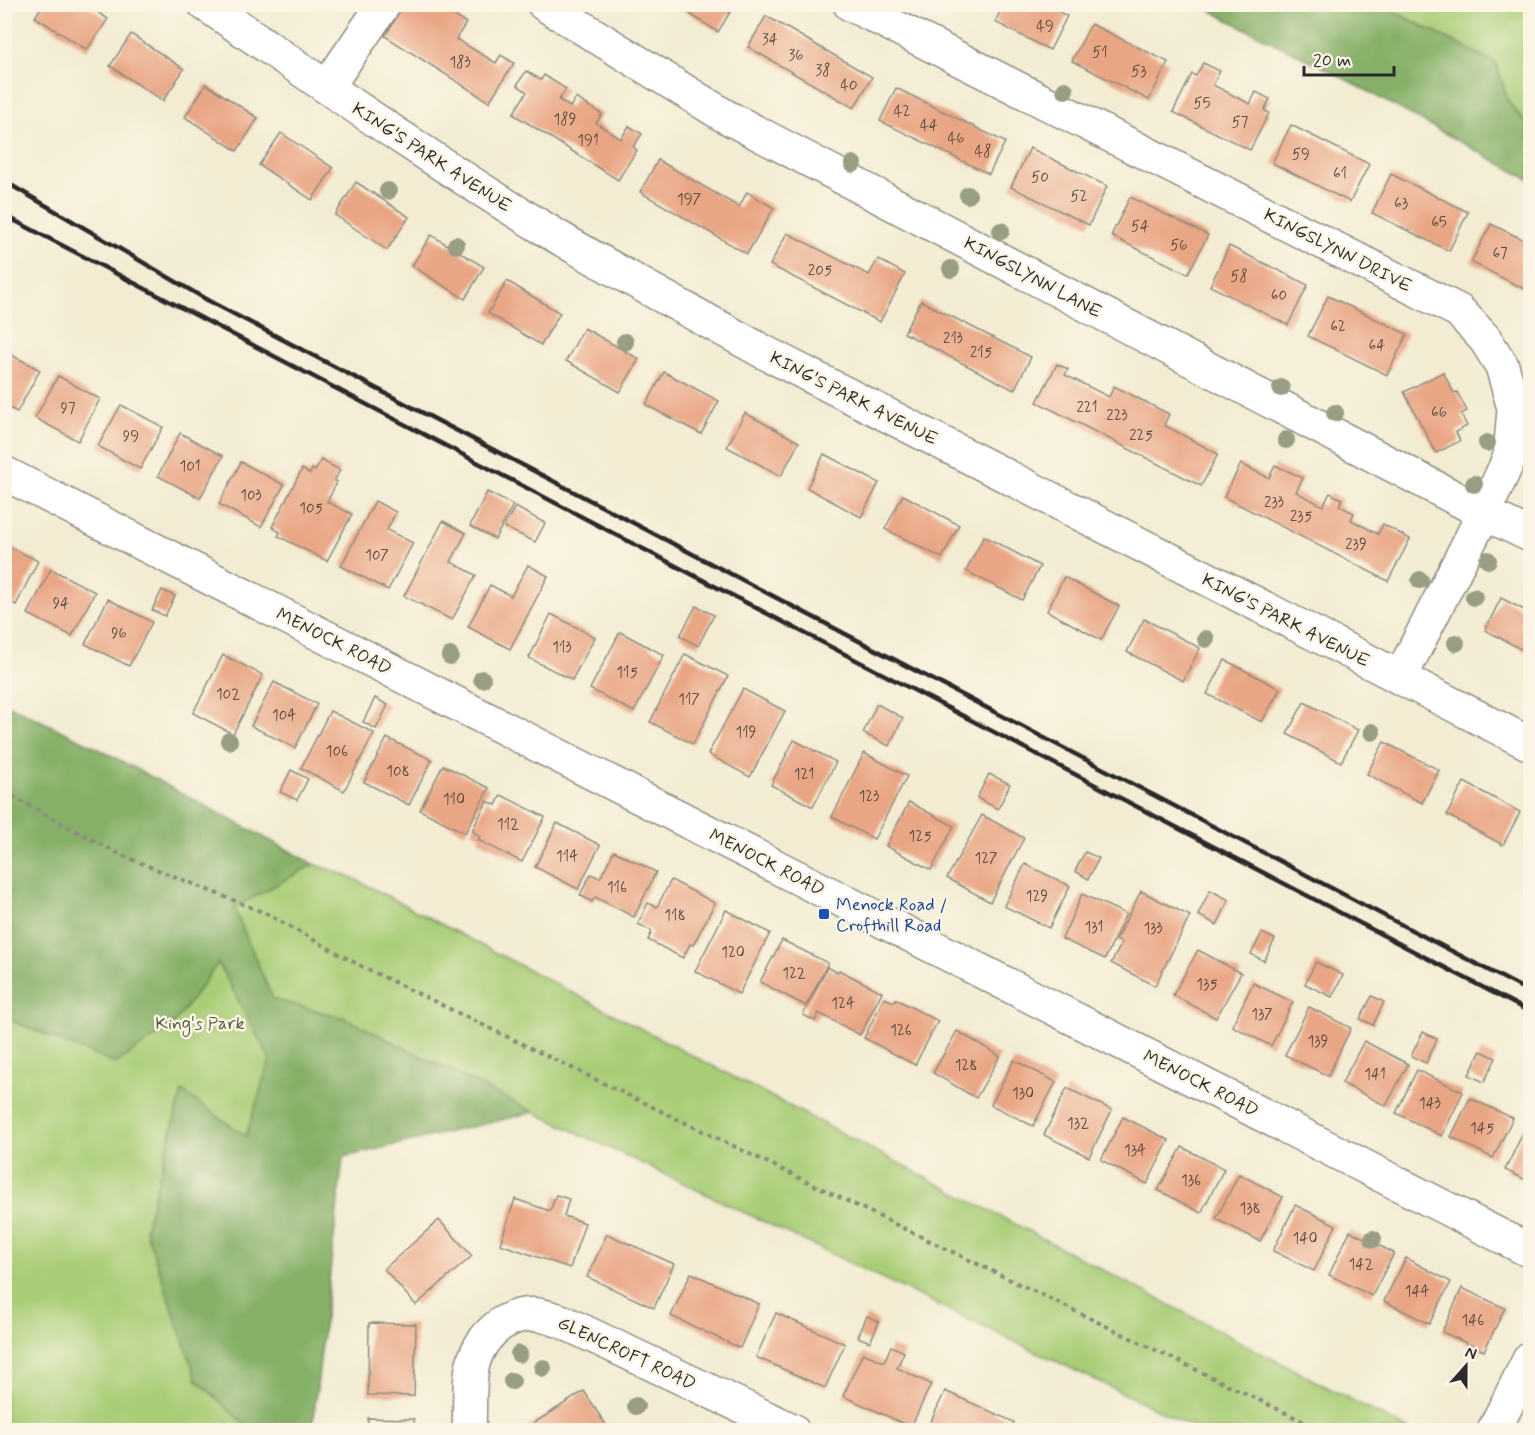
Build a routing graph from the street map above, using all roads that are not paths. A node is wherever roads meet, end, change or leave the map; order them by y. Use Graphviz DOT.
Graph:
graph roads {
  1 [pos="205,4"];
  2 [pos="384,4"];
  3 [pos="544,4"];
  4 [pos="850,4"];
  5 [pos="327,87"];
  6 [pos="4,473"];
  7 [pos="1484,513"];
  8 [pos="1530,535"];
  9 [pos="1400,678"];
  10 [pos="1530,744"];
  11 [pos="1530,1251"];
  12 [pos="1530,1358"];
  13 [pos="469,1431"];
  14 [pos="792,1431"];
  15 [pos="1494,1431"];
  1 -- 5 [label="street, KING'S PARK AVENUE"];
  2 -- 5 [label="street"];
  3 -- 7 [label="street, KINGSLYNN LANE"];
  4 -- 7 [label="street, KINGSLYNN DRIVE"];
  5 -- 9 [label="street, KING'S PARK AVENUE"];
  6 -- 11 [label="street, MENOCK ROAD"];
  7 -- 8 [label="street, KINGSLYNN LANE"];
  7 -- 9 [label="street, KINGSLYNN DRIVE"];
  9 -- 10 [label="street, KING'S PARK AVENUE"];
  12 -- 15 [label="street"];
  13 -- 14 [label="street, GLENCROFT ROAD"];
}
